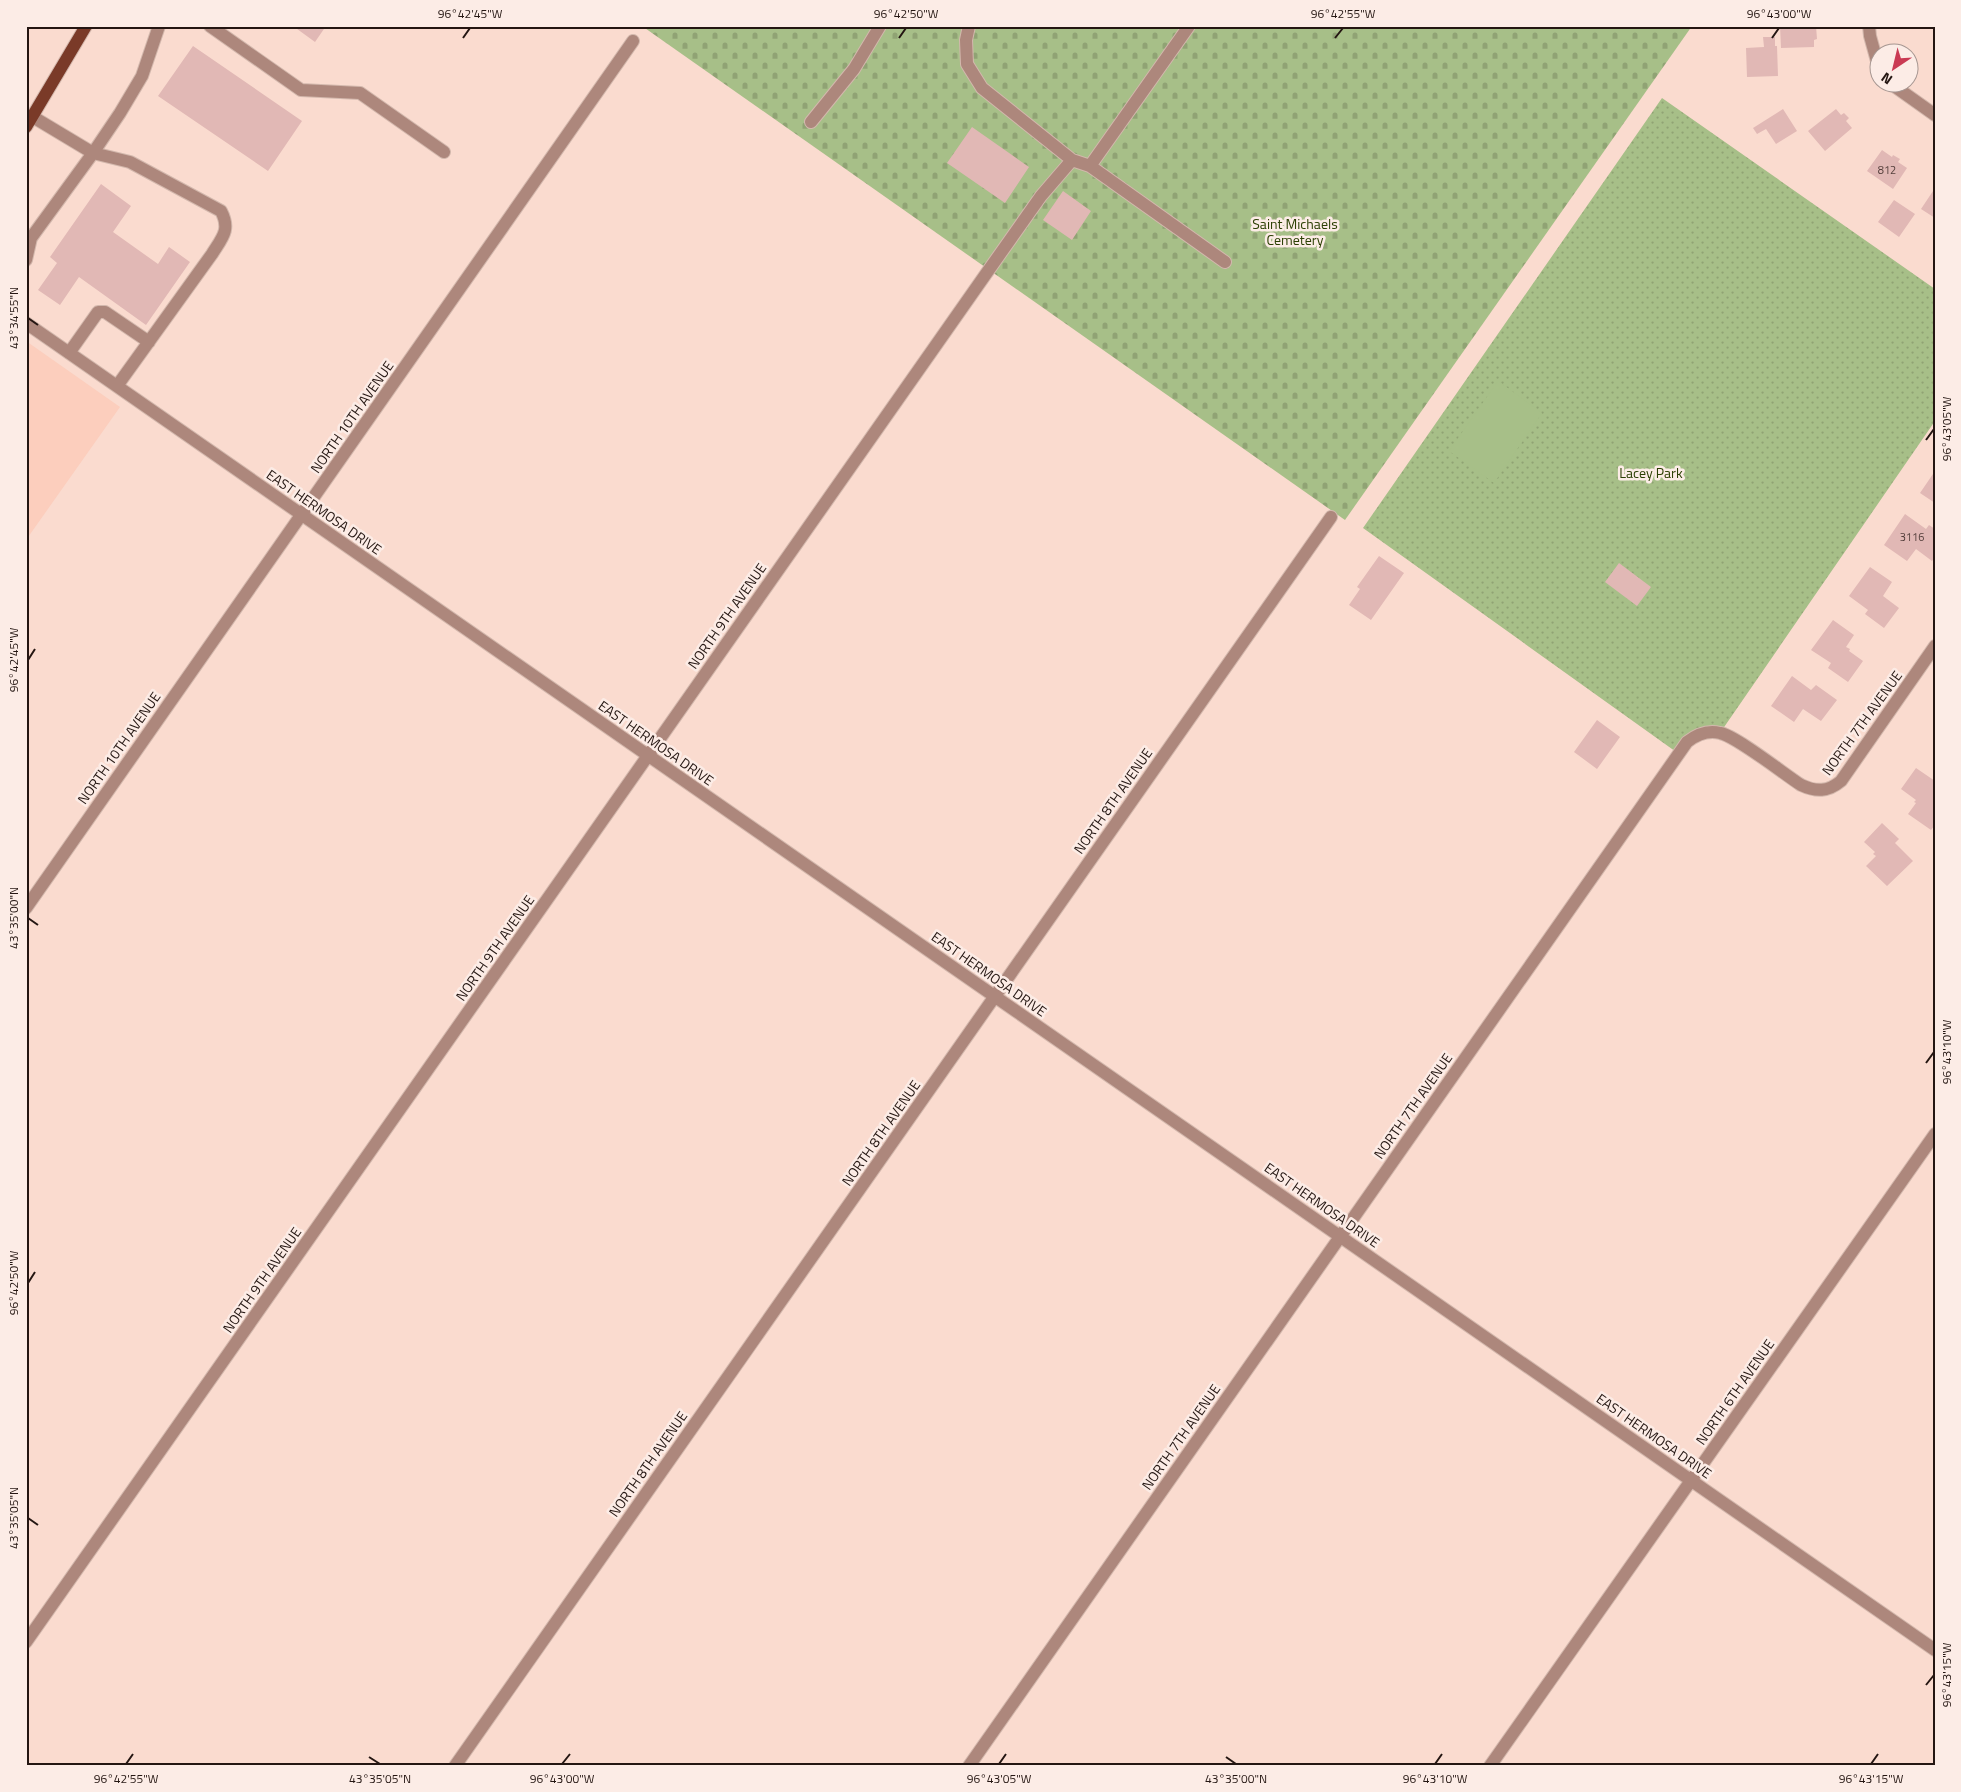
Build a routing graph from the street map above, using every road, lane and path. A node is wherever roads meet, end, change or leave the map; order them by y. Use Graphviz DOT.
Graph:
graph roads {
  1 [pos="86,26"];
  2 [pos="158,26"];
  3 [pos="210,26"];
  4 [pos="880,26"];
  5 [pos="969,26"];
  6 [pos="1189,26"];
  7 [pos="1869,26"];
  8 [pos="633,41"];
  9 [pos="1872,42"];
  10 [pos="1904,92"];
  11 [pos="1935,115"];
  12 [pos="30,122"];
  13 [pos="810,122"];
  14 [pos="444,152"];
  15 [pos="93,153"];
  16 [pos="1072,160"];
  17 [pos="1090,166"];
  18 [pos="26,260"];
  19 [pos="1225,262"];
  20 [pos="26,323"];
  21 [pos="149,342"];
  22 [pos="69,353"];
  23 [pos="117,386"];
  24 [pos="301,514"];
  25 [pos="1331,517"];
  26 [pos="1935,646"];
  27 [pos="648,756"];
  28 [pos="26,908"];
  29 [pos="995,996"];
  30 [pos="1935,1134"];
  31 [pos="1340,1236"];
  32 [pos="1691,1480"];
  33 [pos="26,1642"];
  34 [pos="1935,1650"];
  35 [pos="455,1766"];
  36 [pos="969,1766"];
  37 [pos="1490,1766"];
  1 -- 12 [label="main road"];
  2 -- 15 [label="street"];
  3 -- 14 [label="street"];
  4 -- 13 [label="street"];
  5 -- 16 [label="street"];
  6 -- 17 [label="street"];
  7 -- 9 [label="street"];
  8 -- 24 [label="street, NORTH 10TH AVENUE"];
  10 -- 11 [label="street"];
  12 -- 15 [label="street"];
  15 -- 18 [label="street"];
  15 -- 21 [label="street"];
  16 -- 17 [label="street"];
  16 -- 27 [label="street, NORTH 9TH AVENUE"];
  17 -- 19 [label="street"];
  20 -- 22 [label="street, EAST HERMOSA DRIVE"];
  21 -- 22 [label="street"];
  21 -- 23 [label="street"];
  22 -- 23 [label="street, EAST HERMOSA DRIVE"];
  23 -- 24 [label="street, EAST HERMOSA DRIVE"];
  24 -- 27 [label="street, EAST HERMOSA DRIVE"];
  24 -- 28 [label="street, NORTH 10TH AVENUE"];
  25 -- 29 [label="street, NORTH 8TH AVENUE"];
  26 -- 31 [label="street, NORTH 7TH AVENUE"];
  27 -- 29 [label="street, EAST HERMOSA DRIVE"];
  27 -- 33 [label="street, NORTH 9TH AVENUE"];
  29 -- 31 [label="street, EAST HERMOSA DRIVE"];
  29 -- 35 [label="street, NORTH 8TH AVENUE"];
  30 -- 32 [label="street, NORTH 6TH AVENUE"];
  31 -- 32 [label="street, EAST HERMOSA DRIVE"];
  31 -- 36 [label="street, NORTH 7TH AVENUE"];
  32 -- 34 [label="street, EAST HERMOSA DRIVE"];
  32 -- 37 [label="street, NORTH 6TH AVENUE"];
}
